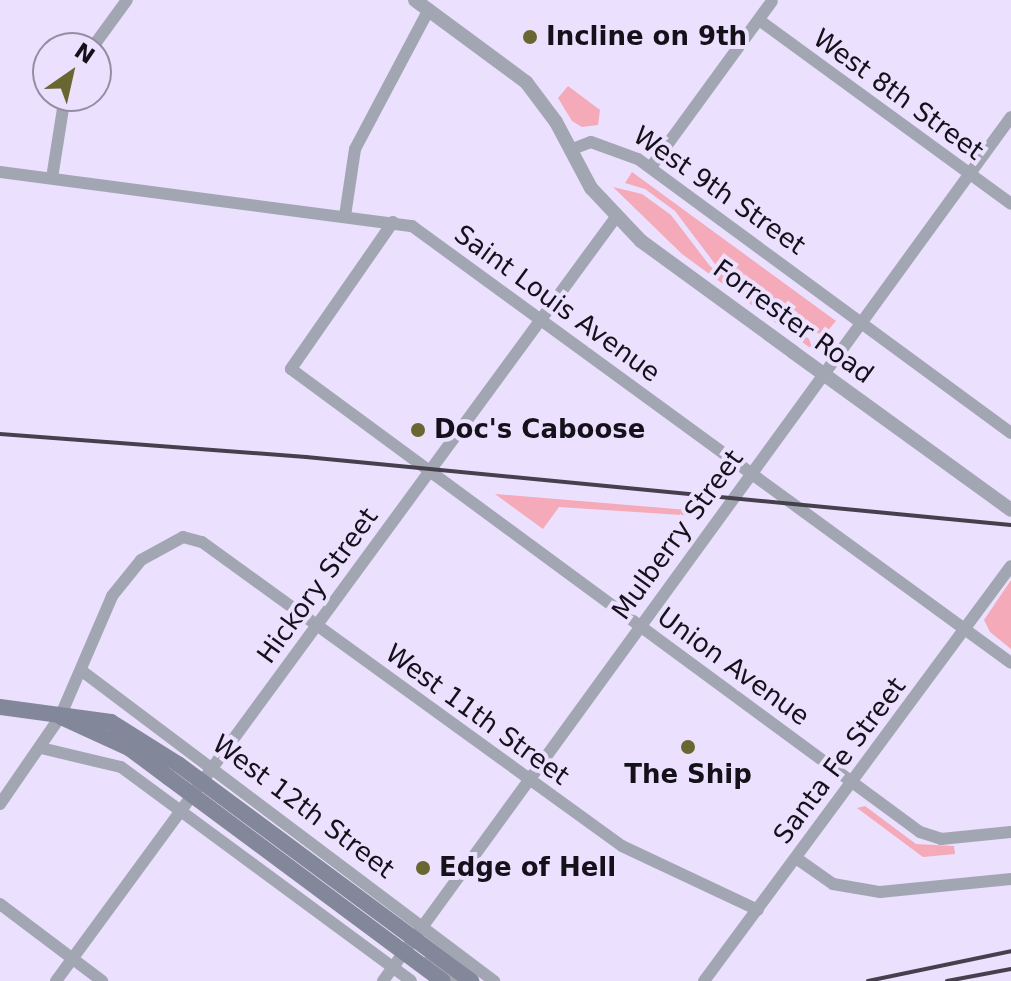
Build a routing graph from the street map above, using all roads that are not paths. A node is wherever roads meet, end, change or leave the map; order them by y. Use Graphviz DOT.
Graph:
graph roads {
  1 [pos="127,0"];
  2 [pos="415,0"];
  3 [pos="772,1"];
  4 [pos="429,9"];
  5 [pos="759,20"];
  6 [pos="104,32"];
  7 [pos="62,112"];
  8 [pos="1011,117"];
  9 [pos="570,150"];
  10 [pos="651,167"];
  11 [pos="0,172"];
  12 [pos="969,174"];
  13 [pos="52,178"];
  14 [pos="1011,204"];
  15 [pos="345,216"];
  16 [pos="616,217"];
  17 [pos="393,222"];
  18 [pos="542,320"];
  19 [pos="861,322"];
  20 [pos="1011,433"];
  21 [pos="431,469"];
  22 [pos="751,472"];
  23 [pos="1011,510"];
  24 [pos="1011,566"];
  25 [pos="317,625"];
  26 [pos="640,626"];
  27 [pos="965,630"];
  28 [pos="1011,663"];
  29 [pos="82,671"];
  30 [pos="0,707"];
  31 [pos="60,717"];
  32 [pos="41,748"];
  33 [pos="214,769"];
  34 [pos="173,770"];
  35 [pos="527,779"];
  36 [pos="852,782"];
  37 [pos="197,789"];
  38 [pos="0,804"];
  39 [pos="181,812"];
  40 [pos="1011,832"];
  41 [pos="796,858"];
  42 [pos="1011,879"];
  43 [pos="0,904"];
  44 [pos="758,910"];
  45 [pos="421,927"];
  46 [pos="73,959"];
  47 [pos="392,967"];
  48 [pos="56,981"];
  49 [pos="102,981"];
  50 [pos="383,981"];
  51 [pos="411,981"];
  52 [pos="443,981"];
  53 [pos="457,981"];
  54 [pos="471,981"];
  55 [pos="494,981"];
  56 [pos="704,981"];
  1 -- 6 [label="street"];
  2 -- 4 [label="street"];
  3 -- 5 [label="street"];
  4 -- 9 [label="street"];
  4 -- 15 [label="street"];
  5 -- 10 [label="street"];
  5 -- 12 [label="street, West 8th Street"];
  7 -- 13 [label="street"];
  8 -- 12 [label="street, Mulberry Street"];
  9 -- 10 [label="street, West 9th Street"];
  9 -- 16 [label="street, Forrester Road"];
  10 -- 19 [label="street, West 9th Street"];
  11 -- 13 [label="street, Saint Louis Avenue"];
  12 -- 14 [label="street, West 8th Street"];
  12 -- 19 [label="street, Mulberry Street"];
  13 -- 15 [label="street, Saint Louis Avenue"];
  15 -- 17 [label="street, Saint Louis Avenue"];
  16 -- 18 [label="street, Hickory Street"];
  16 -- 23 [label="street, Forrester Road, bridge"];
  17 -- 18 [label="street, Saint Louis Avenue"];
  17 -- 21 [label="street, Union Avenue"];
  18 -- 21 [label="street, Hickory Street"];
  18 -- 22 [label="street, Saint Louis Avenue"];
  19 -- 20 [label="street, West 9th Street"];
  19 -- 22 [label="street, Mulberry Street"];
  21 -- 25 [label="street, Hickory Street"];
  21 -- 26 [label="street, Union Avenue"];
  22 -- 26 [label="street, Mulberry Street"];
  22 -- 27 [label="street, Saint Louis Avenue"];
  24 -- 27 [label="street, Santa Fe Street"];
  25 -- 29 [label="street, West 11th Street"];
  25 -- 33 [label="street, Hickory Street"];
  25 -- 35 [label="street, West 11th Street"];
  26 -- 35 [label="street, Mulberry Street"];
  26 -- 36 [label="street, Union Avenue"];
  27 -- 28 [label="street, Saint Louis Avenue"];
  27 -- 36 [label="street, Santa Fe Street"];
  29 -- 31 [label="street"];
  29 -- 33 [label="street, West 12th Street"];
  30 -- 31 [label="main road, West 12th Street"];
  31 -- 32 [label="street"];
  31 -- 34 [label="main road, West 12th Street"];
  32 -- 38 [label="street"];
  32 -- 39 [label="street"];
  33 -- 37 [label="street, Hickory Street"];
  33 -- 45 [label="street, West 12th Street"];
  34 -- 52 [label="main road, West 12th Street, bridge"];
  34 -- 54 [label="main road, West 12th Street, bridge"];
  35 -- 44 [label="street, West 11th Street"];
  35 -- 45 [label="street, Mulberry Street"];
  36 -- 40 [label="street, Union Avenue"];
  36 -- 41 [label="street, Santa Fe Street"];
  37 -- 39 [label="street, Hickory Street"];
  37 -- 53 [label="street, bridge"];
  39 -- 46 [label="street, Hickory Street"];
  39 -- 47 [label="street"];
  41 -- 42 [label="street"];
  41 -- 44 [label="street, Santa Fe Street"];
  43 -- 46 [label="street"];
  44 -- 56 [label="street, Santa Fe Street"];
  45 -- 47 [label="street, Mulberry Street"];
  45 -- 55 [label="street, West 12th Street"];
  46 -- 48 [label="street, Hickory Street"];
  46 -- 49 [label="street"];
  47 -- 50 [label="street, Mulberry Street"];
  47 -- 51 [label="street"];
}
